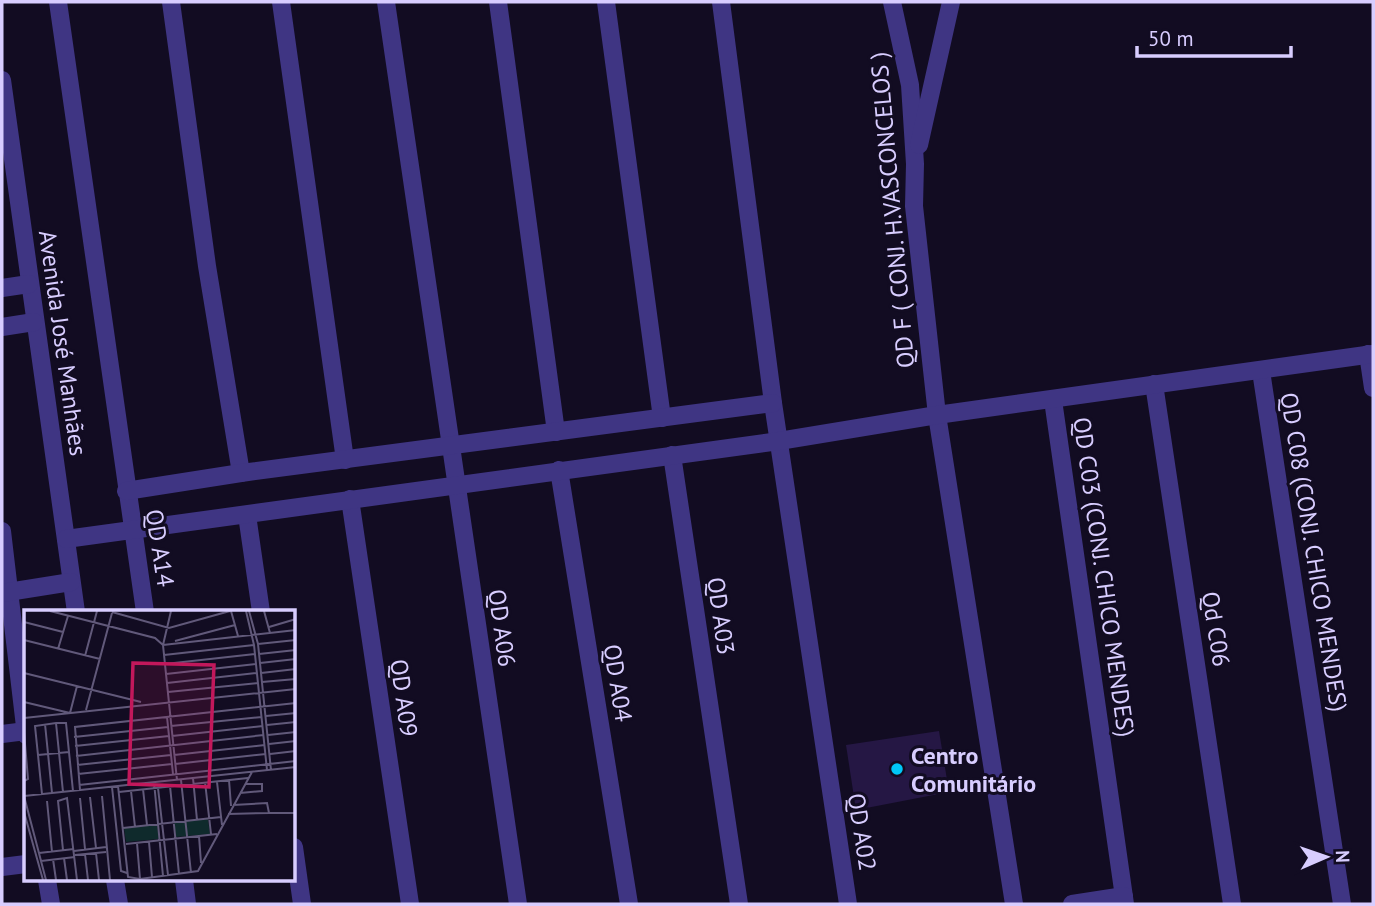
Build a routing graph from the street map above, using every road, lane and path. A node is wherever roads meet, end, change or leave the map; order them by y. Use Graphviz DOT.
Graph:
graph roads {
  1 [pos="58,2"];
  2 [pos="172,2"];
  3 [pos="281,2"];
  4 [pos="386,2"];
  5 [pos="498,2"];
  6 [pos="606,2"];
  7 [pos="721,2"];
  8 [pos="892,2"];
  9 [pos="951,2"];
  10 [pos="2,80"];
  11 [pos="915,164"];
  12 [pos="29,284"];
  13 [pos="2,288"];
  14 [pos="34,322"];
  15 [pos="2,327"];
  16 [pos="1371,354"];
  17 [pos="1261,371"];
  18 [pos="1154,384"];
  19 [pos="1373,388"];
  20 [pos="1053,400"];
  21 [pos="774,403"];
  22 [pos="937,415"];
  23 [pos="662,418"];
  24 [pos="556,432"];
  25 [pos="779,441"];
  26 [pos="451,446"];
  27 [pos="673,455"];
  28 [pos="345,460"];
  29 [pos="559,470"];
  30 [pos="241,473"];
  31 [pos="456,484"];
  32 [pos="126,491"];
  33 [pos="350,499"];
  34 [pos="247,515"];
  35 [pos="133,530"];
  36 [pos="2,531"];
  37 [pos="66,539"];
  38 [pos="71,582"];
  39 [pos="6,592"];
  40 [pos="76,610"];
  41 [pos="145,610"];
  42 [pos="261,610"];
  43 [pos="24,718"];
  44 [pos="24,732"];
  45 [pos="2,734"];
  46 [pos="296,862"];
  47 [pos="24,864"];
  48 [pos="2,867"];
  49 [pos="47,881"];
  50 [pos="115,881"];
  51 [pos="184,881"];
  52 [pos="1125,900"];
  53 [pos="51,904"];
  54 [pos="119,904"];
  55 [pos="187,904"];
  56 [pos="302,904"];
  57 [pos="410,904"];
  58 [pos="518,904"];
  59 [pos="629,904"];
  60 [pos="739,904"];
  61 [pos="848,904"];
  62 [pos="1014,904"];
  63 [pos="1072,904"];
  64 [pos="1232,904"];
  65 [pos="1342,904"];
  1 -- 32 [label="street, QD A14"];
  2 -- 30 [label="street"];
  3 -- 28 [label="street"];
  4 -- 26 [label="street, QD A06"];
  5 -- 24 [label="street"];
  6 -- 23 [label="street"];
  7 -- 21 [label="street"];
  8 -- 11 [label="street, QD F ( CONJ. H.VASCONCELOS )"];
  9 -- 11 [label="street"];
  10 -- 12 [label="street, Avenida José Manhães"];
  11 -- 22 [label="street, QD F ( CONJ. H.VASCONCELOS )"];
  12 -- 13 [label="street"];
  12 -- 14 [label="street, Avenida José Manhães"];
  14 -- 15 [label="street"];
  14 -- 37 [label="street, Avenida José Manhães"];
  16 -- 17 [label="street"];
  16 -- 19 [label="street"];
  17 -- 18 [label="street"];
  17 -- 65 [label="street, QD C08 (CONJ. CHICO MENDES)"];
  18 -- 20 [label="street"];
  18 -- 64 [label="street, Qd C06"];
  20 -- 22 [label="street"];
  20 -- 52 [label="street, QD C03 (CONJ. CHICO MENDES)"];
  21 -- 23 [label="street"];
  21 -- 25 [label="street"];
  22 -- 25 [label="street"];
  22 -- 62 [label="street, QD F ( CONJ. H.VASCONCELOS )"];
  23 -- 24 [label="street"];
  24 -- 26 [label="street"];
  25 -- 27 [label="street"];
  25 -- 61 [label="street, QD A02"];
  26 -- 28 [label="street"];
  26 -- 31 [label="street, QD A06"];
  27 -- 29 [label="street"];
  27 -- 60 [label="street, QD A03"];
  28 -- 30 [label="street"];
  29 -- 31 [label="street"];
  29 -- 59 [label="street, QD A04"];
  30 -- 32 [label="street"];
  31 -- 33 [label="street"];
  31 -- 58 [label="street, QD A06"];
  32 -- 35 [label="street, QD A14"];
  33 -- 34 [label="street"];
  33 -- 57 [label="street, QD A09"];
  34 -- 35 [label="street"];
  34 -- 42 [label="street"];
  35 -- 37 [label="street"];
  35 -- 41 [label="street, QD A14"];
  36 -- 39 [label="street"];
  37 -- 38 [label="street, Avenida José Manhães"];
  38 -- 39 [label="street"];
  38 -- 40 [label="street, Avenida José Manhães"];
  39 -- 43 [label="street"];
  44 -- 45 [label="street"];
  46 -- 56 [label="street"];
  47 -- 48 [label="street"];
  49 -- 53 [label="street"];
  50 -- 54 [label="street"];
  51 -- 55 [label="street"];
  52 -- 63 [label="street"];
}
